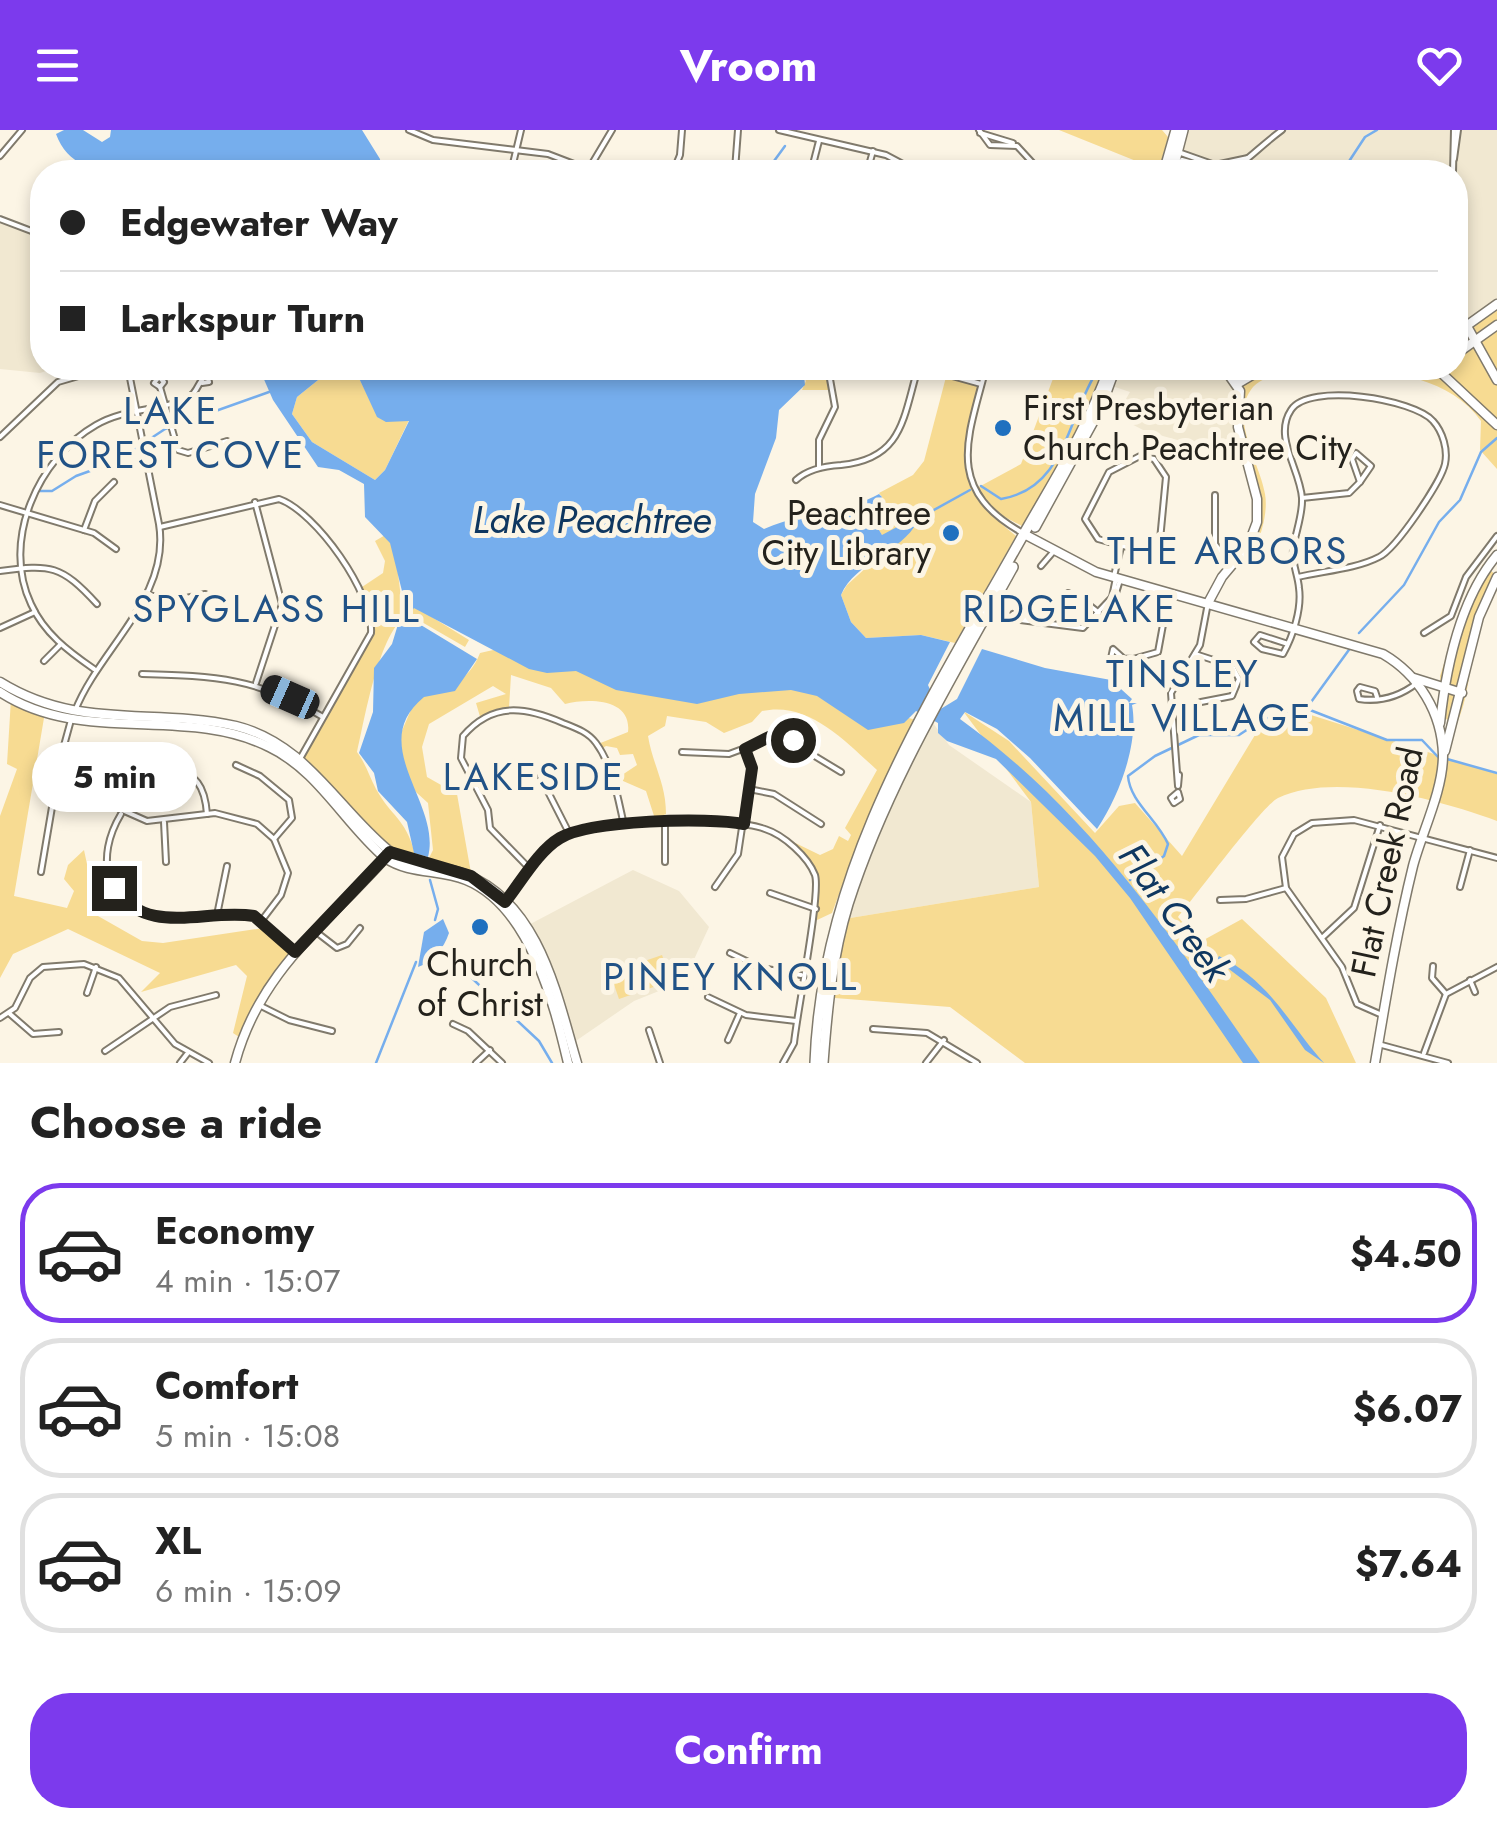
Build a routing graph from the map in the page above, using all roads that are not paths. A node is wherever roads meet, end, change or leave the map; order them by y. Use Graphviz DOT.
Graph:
graph roads {
  1 [pos="22,130"];
  2 [pos="410,130"];
  3 [pos="521,130"];
  4 [pos="612,130"];
  5 [pos="682,130"];
  6 [pos="738,130"];
  7 [pos="779,130"];
  8 [pos="1179,130"];
  9 [pos="1282,130"];
  10 [pos="1456,130"];
  11 [pos="979,132"];
  12 [pos="819,141"];
  13 [pos="1016,146"];
  14 [pos="518,149"];
  15 [pos="872,152"];
  16 [pos="0,156"];
  17 [pos="515,160"];
  18 [pos="562,160"];
  19 [pos="594,160"];
  20 [pos="678,160"];
  21 [pos="736,160"];
  22 [pos="814,160"];
  23 [pos="870,160"];
  24 [pos="890,160"];
  25 [pos="1029,160"];
  26 [pos="1173,160"];
  27 [pos="1173,160"];
  28 [pos="1245,160"];
  29 [pos="1454,160"];
  30 [pos="0,220"];
  31 [pos="30,231"];
  32 [pos="1497,304"];
  33 [pos="1497,325"];
  34 [pos="1468,328"];
  35 [pos="1476,343"];
  36 [pos="1468,348"];
  37 [pos="65,380"];
  38 [pos="130,380"];
  39 [pos="830,380"];
  40 [pos="916,380"];
  41 [pos="966,380"];
  42 [pos="983,380"];
  43 [pos="1107,380"];
  44 [pos="1234,380"];
  45 [pos="1244,380"];
  46 [pos="1449,380"];
  47 [pos="1497,380"];
  48 [pos="202,383"];
  49 [pos="982,384"];
  50 [pos="1237,384"];
  51 [pos="160,387"];
  52 [pos="165,404"];
  53 [pos="136,410"];
  54 [pos="1497,425"];
  55 [pos="0,437"];
  56 [pos="227,441"];
  57 [pos="819,468"];
  58 [pos="796,480"];
  59 [pos="114,482"];
  60 [pos="1360,482"];
  61 [pos="1214,495"];
  62 [pos="1302,498"];
  63 [pos="256,502"];
  64 [pos="0,505"];
  65 [pos="28,515"];
  66 [pos="160,526"];
  67 [pos="84,530"];
  68 [pos="1027,535"];
  69 [pos="1497,536"];
  70 [pos="1121,547"];
  71 [pos="116,549"];
  72 [pos="1486,550"];
  73 [pos="1054,551"];
  74 [pos="1496,557"];
  75 [pos="1231,565"];
  76 [pos="1042,566"];
  77 [pos="21,567"];
  78 [pos="0,571"];
  79 [pos="1298,577"];
  80 [pos="1117,578"];
  81 [pos="1497,578"];
  82 [pos="1170,592"];
  83 [pos="146,594"];
  84 [pos="204,594"];
  85 [pos="1088,603"];
  86 [pos="97,604"];
  87 [pos="1210,604"];
  88 [pos="35,612"];
  89 [pos="1099,613"];
  90 [pos="1032,622"];
  91 [pos="0,628"];
  92 [pos="1293,628"];
  93 [pos="1424,632"];
  94 [pos="1288,644"];
  95 [pos="60,645"];
  96 [pos="1195,654"];
  97 [pos="1124,659"];
  98 [pos="44,661"];
  99 [pos="94,668"];
  100 [pos="142,674"];
  101 [pos="1415,680"];
  102 [pos="0,682"];
  103 [pos="256,683"];
  104 [pos="1444,687"];
  105 [pos="0,692"];
  106 [pos="1462,693"];
  107 [pos="1378,696"];
  108 [pos="1200,702"];
  109 [pos="73,716"];
  110 [pos="324,717"];
  111 [pos="923,726"];
  112 [pos="1440,728"];
  113 [pos="745,749"];
  114 [pos="682,752"];
  115 [pos="1442,760"];
  116 [pos="116,761"];
  117 [pos="298,762"];
  118 [pos="236,765"];
  119 [pos="169,771"];
  120 [pos="841,772"];
  121 [pos="540,776"];
  122 [pos="749,789"];
  123 [pos="1178,789"];
  124 [pos="57,793"];
  125 [pos="104,802"];
  126 [pos="122,812"];
  127 [pos="207,814"];
  128 [pos="665,821"];
  129 [pos="164,822"];
  130 [pos="744,824"];
  131 [pos="821,824"];
  132 [pos="624,825"];
  133 [pos="1380,825"];
  134 [pos="569,833"];
  135 [pos="362,835"];
  136 [pos="1422,837"];
  137 [pos="274,838"];
  138 [pos="1470,850"];
  139 [pos="388,855"];
  140 [pos="1497,858"];
  141 [pos="166,862"];
  142 [pos="666,862"];
  143 [pos="227,866"];
  144 [pos="400,867"];
  145 [pos="531,870"];
  146 [pos="41,872"];
  147 [pos="452,873"];
  148 [pos="715,887"];
  149 [pos="1460,887"];
  150 [pos="1286,888"];
  151 [pos="357,889"];
  152 [pos="770,893"];
  153 [pos="1220,900"];
  154 [pos="502,905"];
  155 [pos="816,909"];
  156 [pos="218,915"];
  157 [pos="262,920"];
  158 [pos="360,928"];
  159 [pos="315,932"];
  160 [pos="1322,938"];
  161 [pos="295,952"];
  162 [pos="730,953"];
  163 [pos="1432,966"];
  164 [pos="96,967"];
  165 [pos="1497,967"];
  166 [pos="802,976"];
  167 [pos="1470,980"];
  168 [pos="1475,992"];
  169 [pos="87,993"];
  170 [pos="1446,994"];
  171 [pos="216,995"];
  172 [pos="708,997"];
  173 [pos="256,1004"];
  174 [pos="740,1013"];
  175 [pos="10,1014"];
  176 [pos="1384,1015"];
  177 [pos="154,1016"];
  178 [pos="0,1018"];
  179 [pos="796,1021"];
  180 [pos="453,1024"];
  181 [pos="649,1030"];
  182 [pos="873,1030"];
  183 [pos="332,1031"];
  184 [pos="59,1032"];
  185 [pos="728,1040"];
  186 [pos="944,1040"];
  187 [pos="1378,1044"];
  188 [pos="490,1050"];
  189 [pos="105,1051"];
  190 [pos="187,1054"];
  191 [pos="1424,1054"];
  192 [pos="180,1063"];
  193 [pos="210,1063"];
  194 [pos="235,1063"];
  195 [pos="476,1063"];
  196 [pos="502,1063"];
  197 [pos="568,1063"];
  198 [pos="577,1063"];
  199 [pos="660,1063"];
  200 [pos="783,1063"];
  201 [pos="815,1063"];
  202 [pos="824,1063"];
  203 [pos="926,1063"];
  204 [pos="977,1063"];
  205 [pos="1375,1063"];
  206 [pos="1448,1063"];
  1 -- 16 [label="street"];
  2 -- 14 [label="street"];
  3 -- 14 [label="street"];
  4 -- 19 [label="street"];
  5 -- 20 [label="street"];
  6 -- 21 [label="street"];
  7 -- 12 [label="street"];
  8 -- 26 [label="main road"];
  8 -- 27 [label="main road"];
  9 -- 28 [label="street"];
  10 -- 29 [label="street"];
  11 -- 13 [label="street"];
  11 -- 13 [label="street"];
  12 -- 15 [label="street"];
  12 -- 22 [label="street"];
  13 -- 25 [label="street"];
  14 -- 17 [label="street"];
  14 -- 18 [label="street"];
  15 -- 23 [label="street"];
  15 -- 24 [label="street"];
  30 -- 31 [label="street"];
  32 -- 34 [label="street"];
  33 -- 35 [label="street"];
  34 -- 35 [label="street"];
  35 -- 36 [label="street"];
  35 -- 47 [label="street"];
  37 -- 55 [label="street"];
  38 -- 53 [label="street"];
  39 -- 57 [label="street"];
  40 -- 57 [label="street"];
  41 -- 49 [label="street"];
  42 -- 49 [label="street"];
  43 -- 68 [label="main road"];
  44 -- 50 [label="street"];
  45 -- 50 [label="street"];
  46 -- 54 [label="street"];
  48 -- 52 [label="street"];
  49 -- 68 [label="street"];
  50 -- 75 [label="street"];
  51 -- 52 [label="street"];
  52 -- 53 [label="street"];
  52 -- 56 [label="street"];
  53 -- 65 [label="street"];
  53 -- 66 [label="street"];
  57 -- 58 [label="street"];
  59 -- 67 [label="street"];
  60 -- 60 [label="street"];
  60 -- 62 [label="street"];
  61 -- 75 [label="street"];
  62 -- 79 [label="street"];
  62 -- 79 [label="street"];
  63 -- 66 [label="street"];
  63 -- 103 [label="street"];
  63 -- 110 [label="street"];
  64 -- 65 [label="street"];
  65 -- 67 [label="street"];
  65 -- 77 [label="street"];
  66 -- 83 [label="street"];
  67 -- 71 [label="street"];
  68 -- 73 [label="street, Flat Creek Road"];
  68 -- 111 [label="main road"];
  69 -- 72 [label="street"];
  70 -- 70 [label="street"];
  70 -- 80 [label="street"];
  72 -- 74 [label="street"];
  72 -- 93 [label="street"];
  73 -- 76 [label="street"];
  73 -- 80 [label="street, Flat Creek Road"];
  74 -- 104 [label="street"];
  75 -- 87 [label="street"];
  77 -- 78 [label="street"];
  77 -- 86 [label="street"];
  77 -- 88 [label="street"];
  79 -- 92 [label="street"];
  80 -- 82 [label="street, Flat Creek Road"];
  80 -- 89 [label="street"];
  81 -- 106 [label="street"];
  82 -- 87 [label="street, Flat Creek Road"];
  82 -- 97 [label="street"];
  83 -- 84 [label="street"];
  83 -- 99 [label="street"];
  85 -- 89 [label="street"];
  87 -- 92 [label="street, Flat Creek Road"];
  87 -- 96 [label="street"];
  88 -- 91 [label="street"];
  88 -- 95 [label="street"];
  89 -- 90 [label="street"];
  92 -- 94 [label="street"];
  92 -- 101 [label="street, Flat Creek Road"];
  94 -- 94 [label="street"];
  95 -- 98 [label="street"];
  95 -- 99 [label="street"];
  96 -- 108 [label="street"];
  96 -- 123 [label="street"];
  99 -- 109 [label="street"];
  100 -- 103 [label="street"];
  101 -- 104 [label="street"];
  101 -- 107 [label="street"];
  101 -- 112 [label="street, Flat Creek Road"];
  102 -- 109 [label="street"];
  103 -- 110 [label="street"];
  104 -- 106 [label="street"];
  104 -- 112 [label="street"];
  105 -- 109 [label="street"];
  106 -- 115 [label="street"];
  109 -- 117 [label="street"];
  109 -- 124 [label="street"];
  110 -- 117 [label="street"];
  111 -- 201 [label="main road"];
  111 -- 202 [label="main road"];
  112 -- 115 [label="street, Flat Creek Road"];
  113 -- 114 [label="street"];
  113 -- 120 [label="street"];
  113 -- 122 [label="street"];
  115 -- 136 [label="street, Flat Creek Road"];
  116 -- 125 [label="street"];
  117 -- 135 [label="street"];
  117 -- 139 [label="street"];
  118 -- 137 [label="street"];
  119 -- 127 [label="street"];
  121 -- 134 [label="street"];
  122 -- 130 [label="street"];
  122 -- 131 [label="street"];
  124 -- 125 [label="street"];
  124 -- 146 [label="street"];
  125 -- 126 [label="street"];
  126 -- 129 [label="street"];
  126 -- 156 [label="street"];
  127 -- 129 [label="street"];
  127 -- 137 [label="street"];
  128 -- 130 [label="street"];
  128 -- 132 [label="street"];
  128 -- 142 [label="street"];
  129 -- 141 [label="street"];
  130 -- 148 [label="street"];
  130 -- 155 [label="street"];
  132 -- 134 [label="street"];
  132 -- 145 [label="street"];
  133 -- 136 [label="street"];
  133 -- 150 [label="street"];
  133 -- 160 [label="street"];
  134 -- 145 [label="street"];
  135 -- 139 [label="street"];
  135 -- 151 [label="street"];
  136 -- 138 [label="street"];
  136 -- 176 [label="street, Flat Creek Road"];
  137 -- 157 [label="street"];
  138 -- 140 [label="street"];
  138 -- 149 [label="street"];
  139 -- 144 [label="street"];
  139 -- 147 [label="street"];
  139 -- 151 [label="street"];
  143 -- 156 [label="street"];
  144 -- 147 [label="street"];
  144 -- 151 [label="street"];
  145 -- 154 [label="street"];
  147 -- 154 [label="street"];
  150 -- 153 [label="street"];
  150 -- 160 [label="street"];
  151 -- 159 [label="street"];
  152 -- 155 [label="street"];
  154 -- 197 [label="street"];
  154 -- 198 [label="street"];
  155 -- 166 [label="street"];
  156 -- 157 [label="street"];
  157 -- 161 [label="street"];
  158 -- 159 [label="street"];
  159 -- 161 [label="street"];
  160 -- 176 [label="street"];
  161 -- 173 [label="street"];
  162 -- 166 [label="street"];
  163 -- 170 [label="street"];
  164 -- 169 [label="street"];
  164 -- 175 [label="street"];
  164 -- 177 [label="street"];
  165 -- 167 [label="street"];
  166 -- 179 [label="street"];
  167 -- 168 [label="street"];
  167 -- 170 [label="street"];
  170 -- 191 [label="street"];
  171 -- 177 [label="street"];
  172 -- 174 [label="street"];
  173 -- 183 [label="street"];
  173 -- 194 [label="street"];
  174 -- 179 [label="street"];
  174 -- 185 [label="street"];
  175 -- 178 [label="street"];
  175 -- 184 [label="street"];
  176 -- 187 [label="street, Flat Creek Road"];
  177 -- 189 [label="street"];
  177 -- 190 [label="street"];
  179 -- 200 [label="street"];
  180 -- 188 [label="street"];
  181 -- 199 [label="street"];
  182 -- 186 [label="street"];
  186 -- 203 [label="street"];
  186 -- 204 [label="street"];
  187 -- 191 [label="street"];
  187 -- 205 [label="street, Flat Creek Road"];
  188 -- 195 [label="street"];
  188 -- 196 [label="street"];
  190 -- 192 [label="street"];
  190 -- 193 [label="street"];
  191 -- 206 [label="street"];
}
